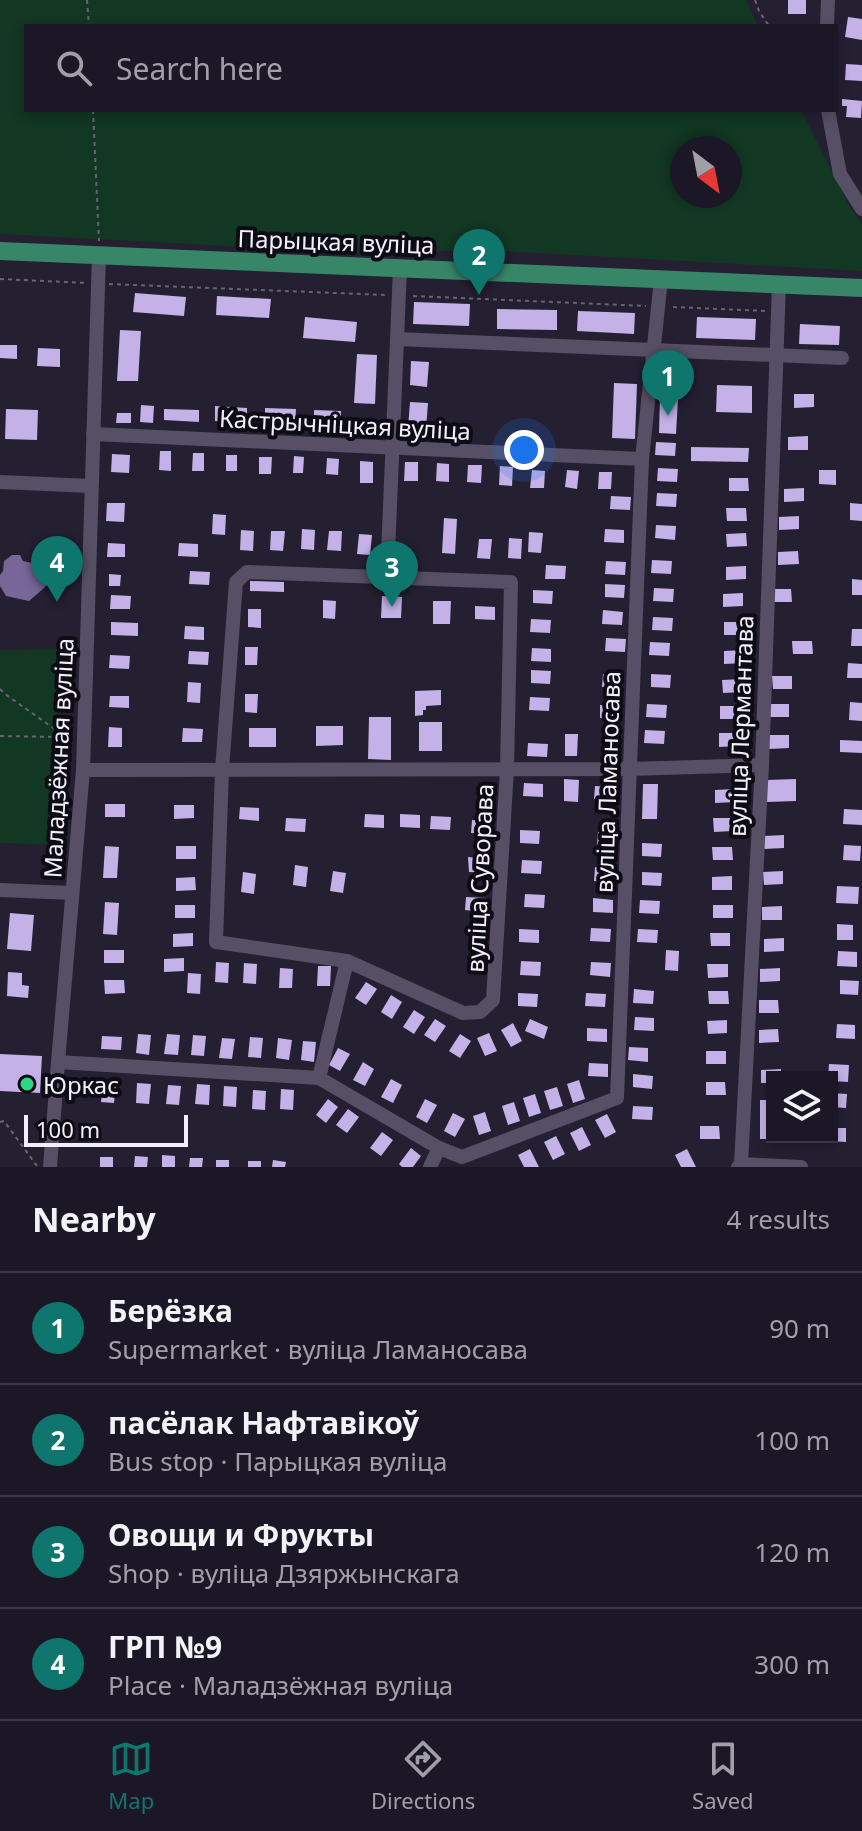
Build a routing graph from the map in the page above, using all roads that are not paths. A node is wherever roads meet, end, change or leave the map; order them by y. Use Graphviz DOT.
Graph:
graph roads {
  1 [pos="828,0"];
  2 [pos="827,24"];
  3 [pos="828,112"];
  4 [pos="862,209"];
  5 [pos="99,247"];
  6 [pos="0,251"];
  7 [pos="400,268"];
  8 [pos="661,279"];
  9 [pos="779,284"];
  10 [pos="862,288"];
  11 [pos="397,339"];
  12 [pos="654,350"];
  13 [pos="777,355"];
  14 [pos="842,358"];
  15 [pos="93,434"];
  16 [pos="392,449"];
  17 [pos="642,459"];
  18 [pos="0,482"];
  19 [pos="91,486"];
  20 [pos="387,577"];
  21 [pos="762,765"];
  22 [pos="507,769"];
  23 [pos="629,769"];
  24 [pos="83,770"];
  25 [pos="222,770"];
  26 [pos="0,890"];
  27 [pos="72,893"];
  28 [pos="347,961"];
  29 [pos="58,1062"];
  30 [pos="319,1078"];
  31 [pos="439,1148"];
  32 [pos="740,1166"];
  33 [pos="50,1167"];
  34 [pos="430,1167"];
  35 [pos="801,1167"];
  1 -- 2 [label="street"];
  3 -- 4 [label="street"];
  5 -- 6 [label="main road, Парыцкая вуліца"];
  5 -- 7 [label="main road, Парыцкая вуліца"];
  5 -- 15 [label="street, Маладзёжная вуліца"];
  7 -- 8 [label="main road, Парыцкая вуліца"];
  7 -- 11 [label="street"];
  8 -- 9 [label="main road, Парыцкая вуліца"];
  8 -- 12 [label="street, вуліца Ламаносава"];
  9 -- 10 [label="main road, Парыцкая вуліца"];
  9 -- 13 [label="street, вуліца Лермантава"];
  11 -- 12 [label="street"];
  11 -- 16 [label="street"];
  12 -- 13 [label="street"];
  12 -- 17 [label="street, вуліца Ламаносава"];
  13 -- 14 [label="street"];
  13 -- 21 [label="street, вуліца Лермантава"];
  15 -- 16 [label="street, Кастрычніцкая вуліца"];
  15 -- 19 [label="street, Маладзёжная вуліца"];
  16 -- 17 [label="street, Кастрычніцкая вуліца"];
  16 -- 20 [label="street"];
  17 -- 23 [label="street, вуліца Ламаносава"];
  18 -- 19 [label="street"];
  19 -- 24 [label="street, Маладзёжная вуліца"];
  20 -- 22 [label="street"];
  20 -- 25 [label="street"];
  21 -- 23 [label="street"];
  21 -- 32 [label="street, вуліца Лермантава"];
  22 -- 23 [label="street"];
  22 -- 25 [label="street, вуліца Суворава"];
  22 -- 28 [label="street, вуліца Суворава"];
  23 -- 31 [label="street, вуліца Ламаносава"];
  24 -- 25 [label="street, вуліца Суворава"];
  24 -- 27 [label="street, Маладзёжная вуліца"];
  25 -- 28 [label="street, вуліца Суворава"];
  26 -- 27 [label="street"];
  27 -- 29 [label="street, Маладзёжная вуліца"];
  28 -- 30 [label="street"];
  29 -- 30 [label="street"];
  29 -- 33 [label="street, Маладзёжная вуліца"];
  30 -- 31 [label="street"];
  31 -- 34 [label="street"];
  32 -- 35 [label="street"];
}
